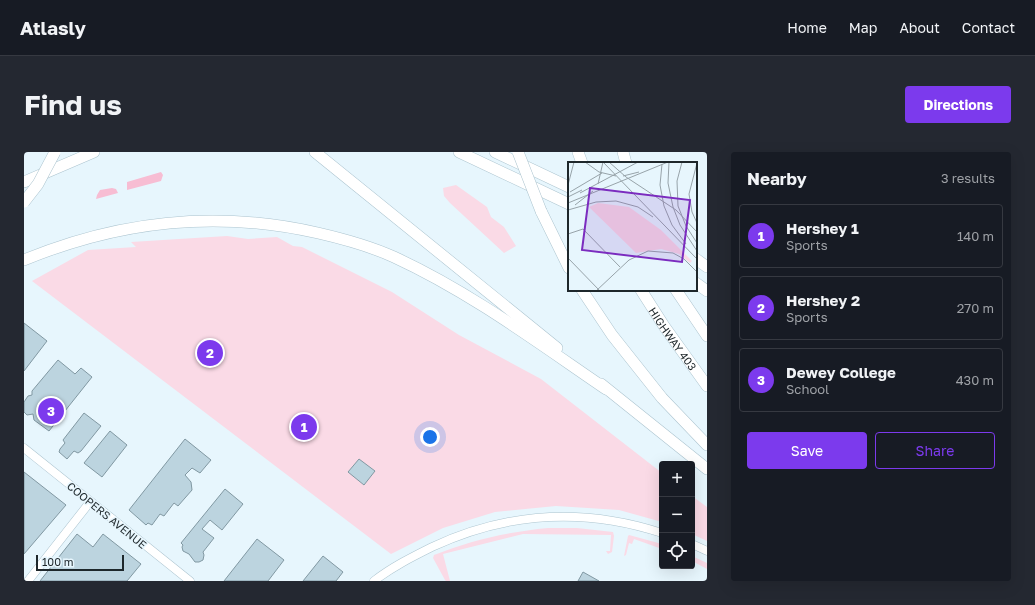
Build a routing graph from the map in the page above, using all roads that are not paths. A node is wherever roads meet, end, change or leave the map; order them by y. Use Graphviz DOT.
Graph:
graph roads {
  1 [pos="55,152"];
  2 [pos="94,152"];
  3 [pos="315,152"];
  4 [pos="459,152"];
  5 [pos="495,152"];
  6 [pos="518,152"];
  7 [pos="623,152"];
  8 [pos="626,162"];
  9 [pos="24,182"];
  10 [pos="568,187"];
  11 [pos="24,202"];
  12 [pos="568,204"];
  13 [pos="24,260"];
  14 [pos="697,260"];
  15 [pos="568,266"];
  16 [pos="707,267"];
  17 [pos="697,284"];
  18 [pos="583,291"];
  19 [pos="643,291"];
  20 [pos="677,291"];
  21 [pos="707,291"];
  22 [pos="707,336"];
  23 [pos="707,386"];
  24 [pos="606,389"];
  25 [pos="707,445"];
  26 [pos="24,448"];
  27 [pos="707,469"];
  28 [pos="90,502"];
  29 [pos="659,532"];
  30 [pos="695,545"];
  31 [pos="707,551"];
  32 [pos="28,581"];
  33 [pos="190,581"];
  34 [pos="374,581"];
  1 -- 11 [label="highway, bridge"];
  2 -- 9 [label="highway"];
  3 -- 24 [label="highway"];
  4 -- 12 [label="highway"];
  5 -- 10 [label="highway"];
  6 -- 15 [label="highway, bridge"];
  7 -- 8 [label="highway"];
  13 -- 24 [label="highway"];
  14 -- 16 [label="highway"];
  17 -- 21 [label="highway"];
  18 -- 25 [label="highway"];
  19 -- 23 [label="highway, HIGHWAY 403"];
  20 -- 22 [label="highway"];
  24 -- 27 [label="highway"];
  26 -- 28 [label="street, COOPERS AVENUE"];
  28 -- 32 [label="street"];
  28 -- 33 [label="street, COOPERS AVENUE"];
  29 -- 34 [label="street"];
  30 -- 31 [label="street"];
}
